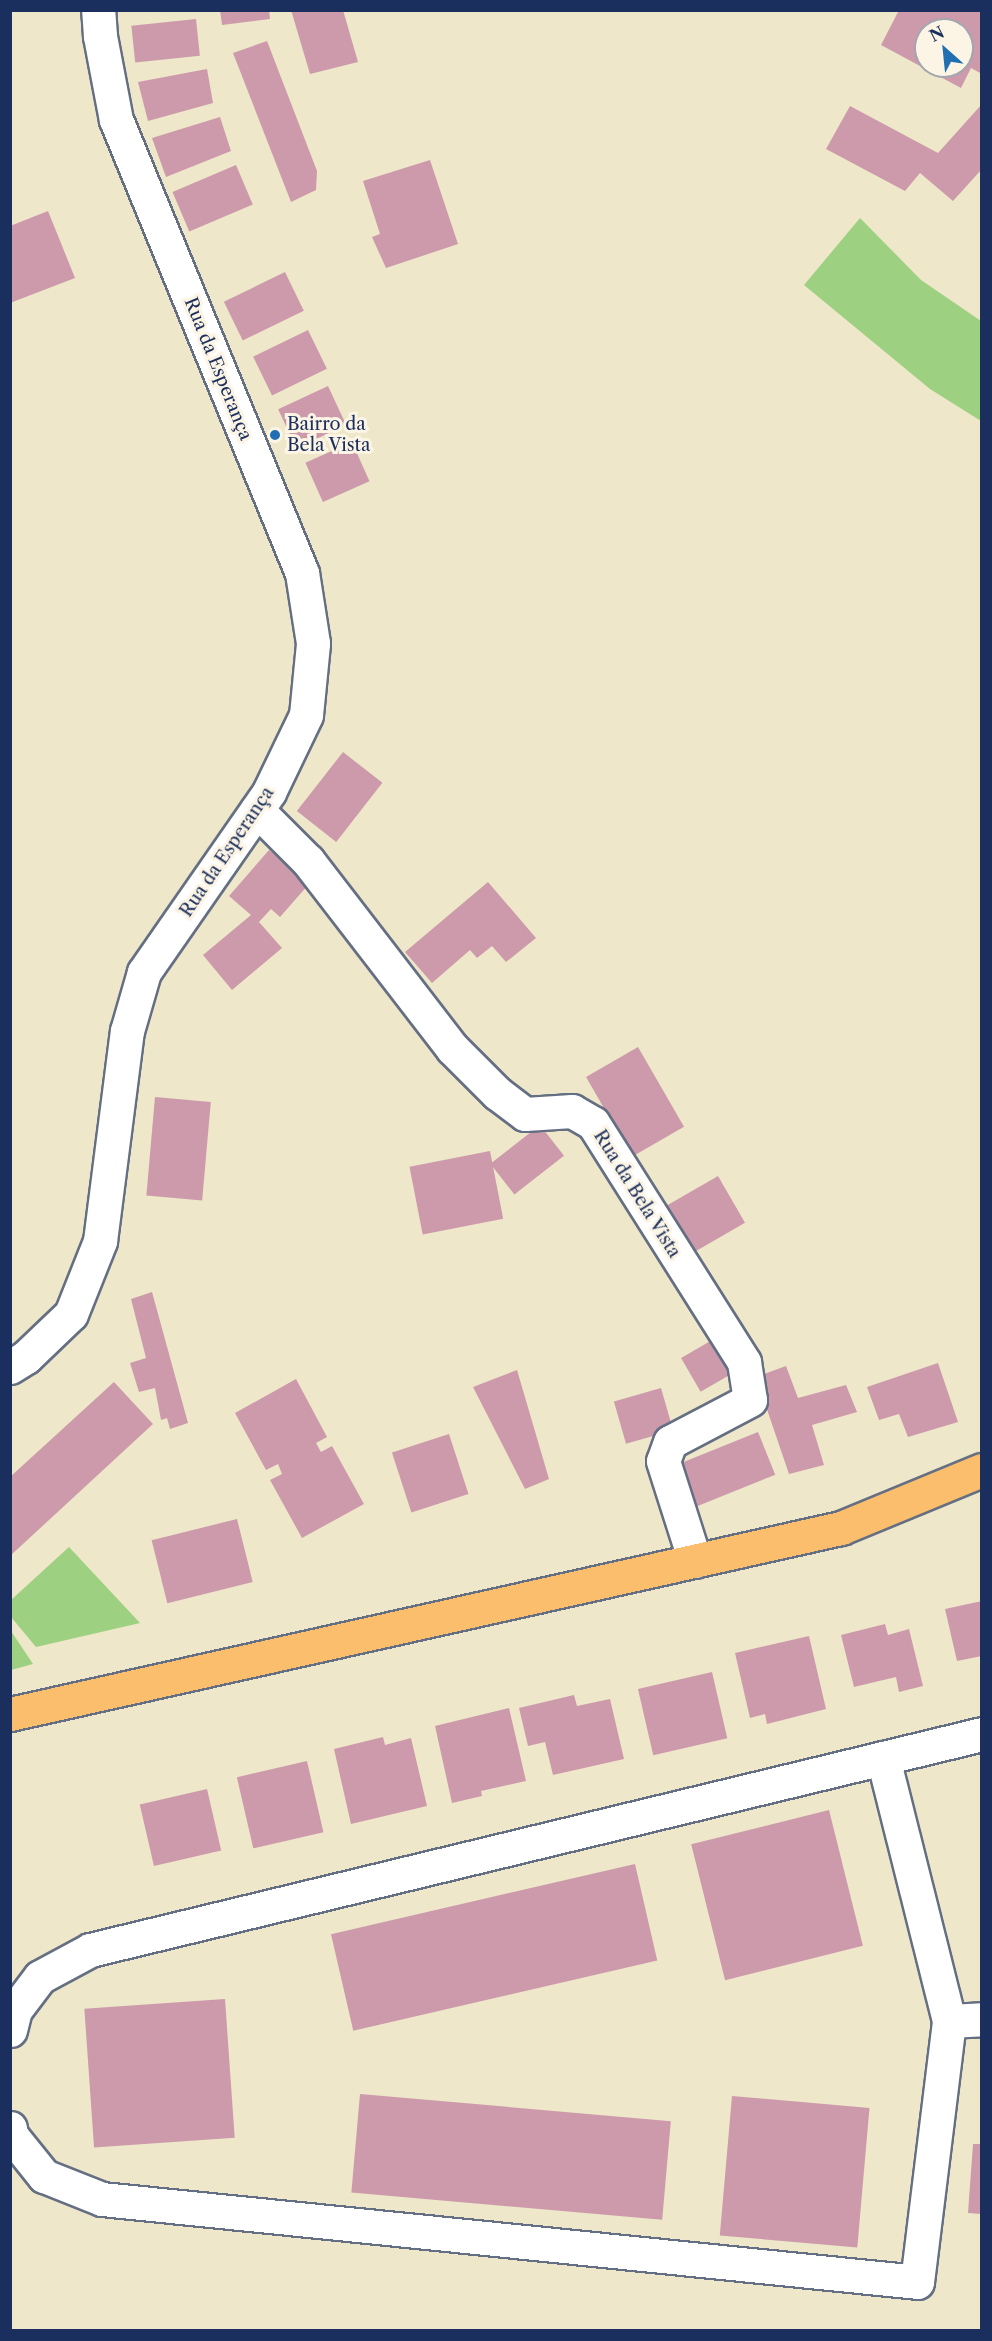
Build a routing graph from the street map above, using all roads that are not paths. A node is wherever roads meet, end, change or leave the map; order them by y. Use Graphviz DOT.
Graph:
graph roads {
  1 [pos="98,10"];
  2 [pos="257,810"];
  3 [pos="10,1367"];
  4 [pos="981,1470"];
  5 [pos="695,1561"];
  6 [pos="10,1714"];
  7 [pos="981,1734"];
  8 [pos="883,1758"];
  9 [pos="981,2019"];
  10 [pos="949,2021"];
  11 [pos="10,2030"];
  12 [pos="10,2128"];
  1 -- 2 [label="street, Rua da Esperança"];
  2 -- 3 [label="street, Rua da Esperança"];
  2 -- 5 [label="street, Rua da Bela Vista"];
  4 -- 5 [label="main road"];
  5 -- 6 [label="main road"];
  7 -- 8 [label="street"];
  8 -- 10 [label="street"];
  8 -- 11 [label="street"];
  9 -- 10 [label="street"];
  10 -- 12 [label="street"];
}
